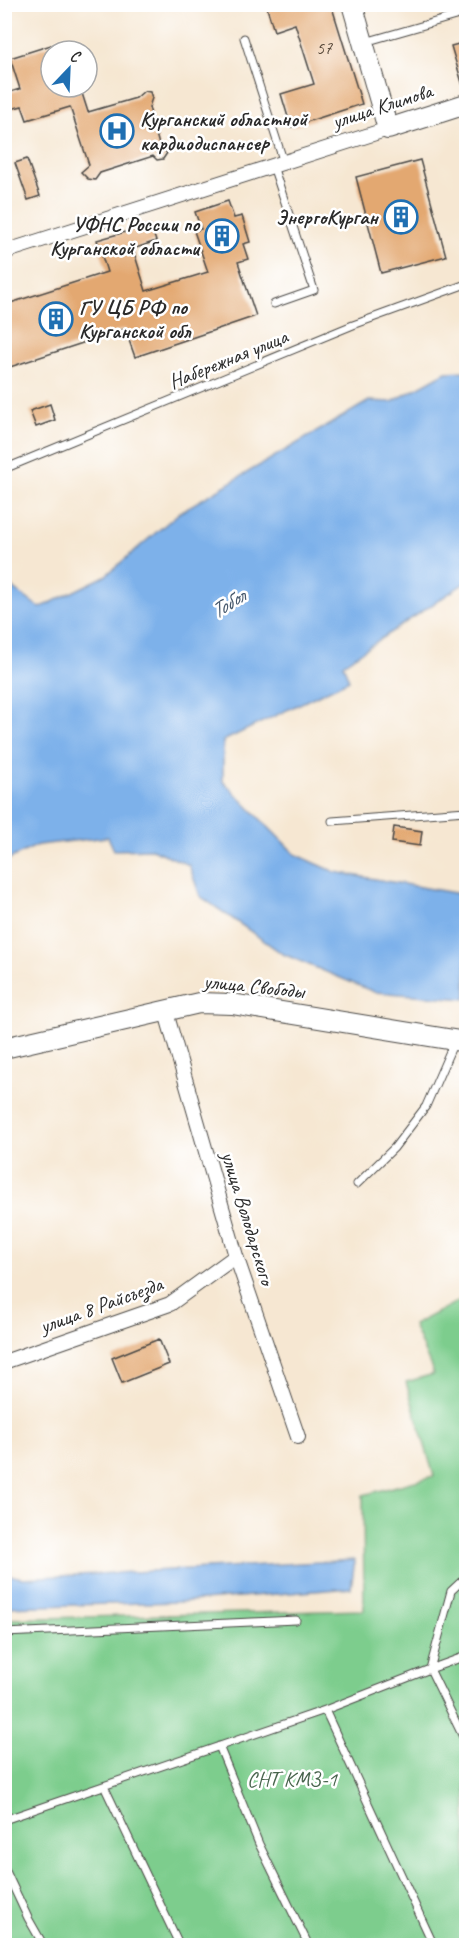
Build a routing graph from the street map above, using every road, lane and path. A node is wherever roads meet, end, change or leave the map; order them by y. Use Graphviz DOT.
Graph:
graph roads {
  1 [pos="352,4"];
  2 [pos="466,13"];
  3 [pos="244,38"];
  4 [pos="363,42"];
  5 [pos="466,104"];
  6 [pos="388,129"];
  7 [pos="278,165"];
  8 [pos="4,252"];
  9 [pos="466,284"];
  10 [pos="274,304"];
  11 [pos="4,469"];
  12 [pos="466,811"];
  13 [pos="332,821"];
  14 [pos="165,1009"];
  15 [pos="461,1041"];
  16 [pos="4,1048"];
  17 [pos="357,1184"];
  18 [pos="236,1256"];
  19 [pos="4,1362"];
  20 [pos="298,1437"];
  21 [pos="466,1577"];
  22 [pos="296,1620"];
  23 [pos="4,1633"];
  24 [pos="466,1656"];
  25 [pos="430,1669"];
  26 [pos="325,1710"];
  27 [pos="466,1743"];
  28 [pos="219,1746"];
  29 [pos="104,1786"];
  30 [pos="4,1820"];
  31 [pos="4,1867"];
  32 [pos="44,1946"];
  33 [pos="180,1946"];
  34 [pos="309,1946"];
  35 [pos="434,1946"];
  1 -- 4 [label="street"];
  2 -- 4 [label="lane"];
  3 -- 7 [label="lane"];
  4 -- 6 [label="street"];
  5 -- 6 [label="street, улица Климова"];
  6 -- 7 [label="street, улица Климова"];
  7 -- 8 [label="street, улица Климова"];
  7 -- 10 [label="lane"];
  9 -- 11 [label="lane, Набережная улица"];
  12 -- 13 [label="lane"];
  14 -- 15 [label="street, улица Свободы"];
  14 -- 16 [label="street, улица Свободы"];
  14 -- 18 [label="street, улица Володарского"];
  15 -- 17 [label="lane"];
  18 -- 19 [label="street, улица 8 Райсъезда"];
  18 -- 20 [label="street, улица Володарского"];
  21 -- 25 [label="lane"];
  22 -- 23 [label="lane"];
  24 -- 25 [label="lane"];
  25 -- 26 [label="lane"];
  25 -- 27 [label="lane"];
  26 -- 28 [label="lane"];
  26 -- 35 [label="lane"];
  28 -- 29 [label="lane"];
  28 -- 34 [label="lane"];
  29 -- 30 [label="lane"];
  29 -- 33 [label="lane"];
  31 -- 32 [label="lane"];
}
